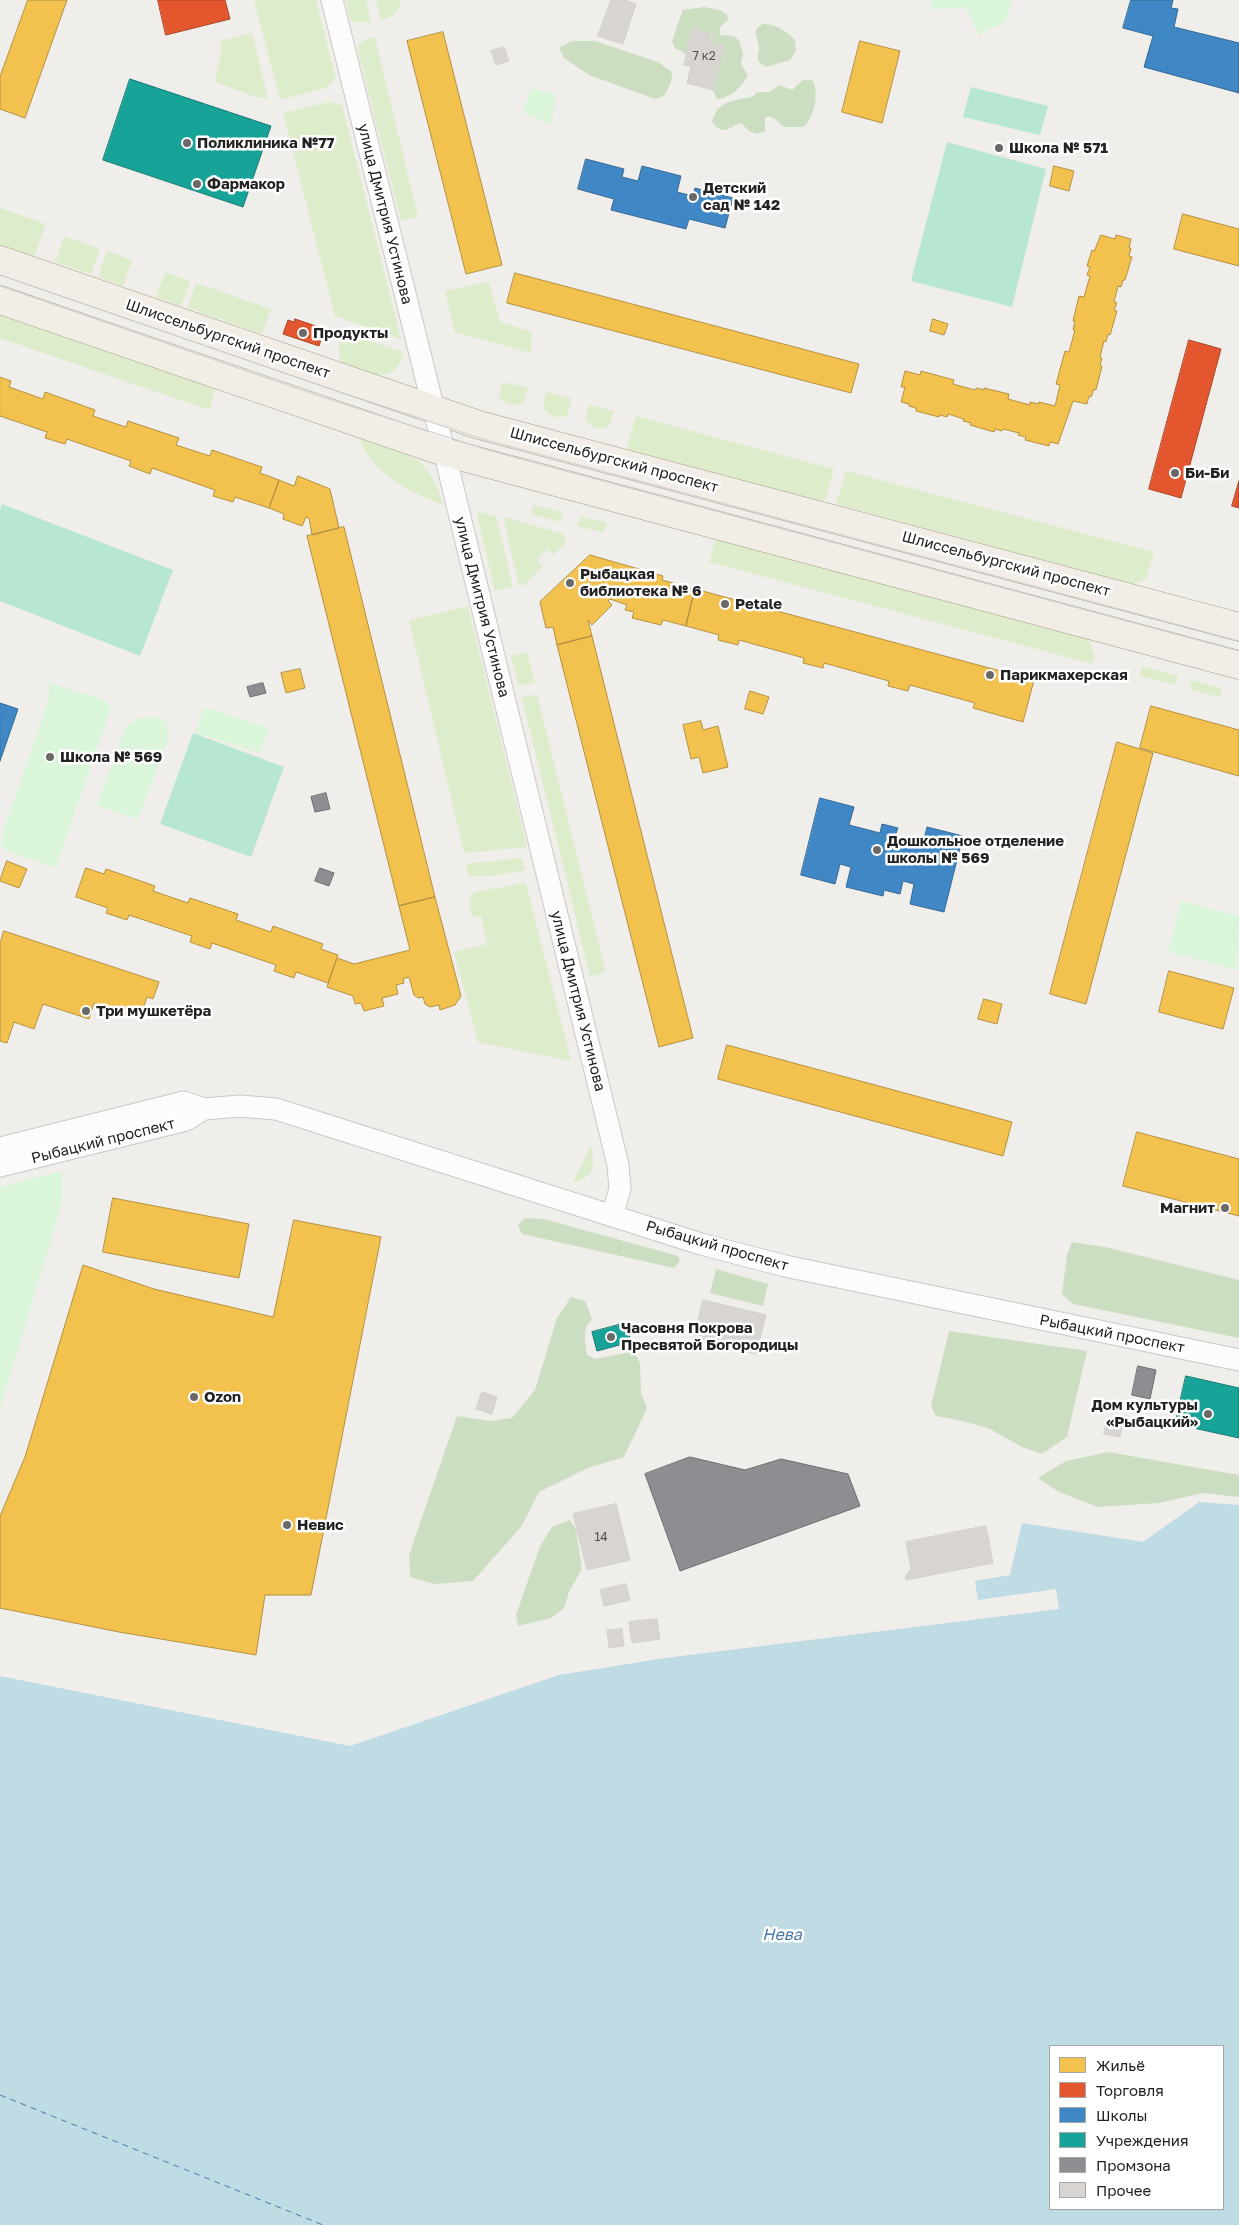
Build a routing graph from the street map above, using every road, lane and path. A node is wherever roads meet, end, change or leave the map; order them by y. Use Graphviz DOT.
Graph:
graph roads {
  1 [pos="332,0"];
  2 [pos="0,260"];
  3 [pos="0,300"];
  4 [pos="434,410"];
  5 [pos="444,452"];
  6 [pos="1239,627"];
  7 [pos="1239,665"];
  8 [pos="68,1140"];
  9 [pos="0,1148"];
  10 [pos="0,1166"];
  11 [pos="612,1216"];
  12 [pos="1239,1360"];
  1 -- 4 [label="street, улица Дмитрия Устинова"];
  2 -- 4 [label="main road, Шлиссельбургский проспект"];
  3 -- 5 [label="main road"];
  4 -- 5 [label="street, улица Дмитрия Устинова"];
  4 -- 6 [label="main road, Шлиссельбургский проспект"];
  5 -- 7 [label="main road"];
  5 -- 11 [label="street, улица Дмитрия Устинова"];
  8 -- 9 [label="street, Рыбацкий проспект"];
  8 -- 10 [label="street, Рыбацкий проспект"];
  8 -- 11 [label="street, Рыбацкий проспект"];
  11 -- 12 [label="street, Рыбацкий проспект"];
}
